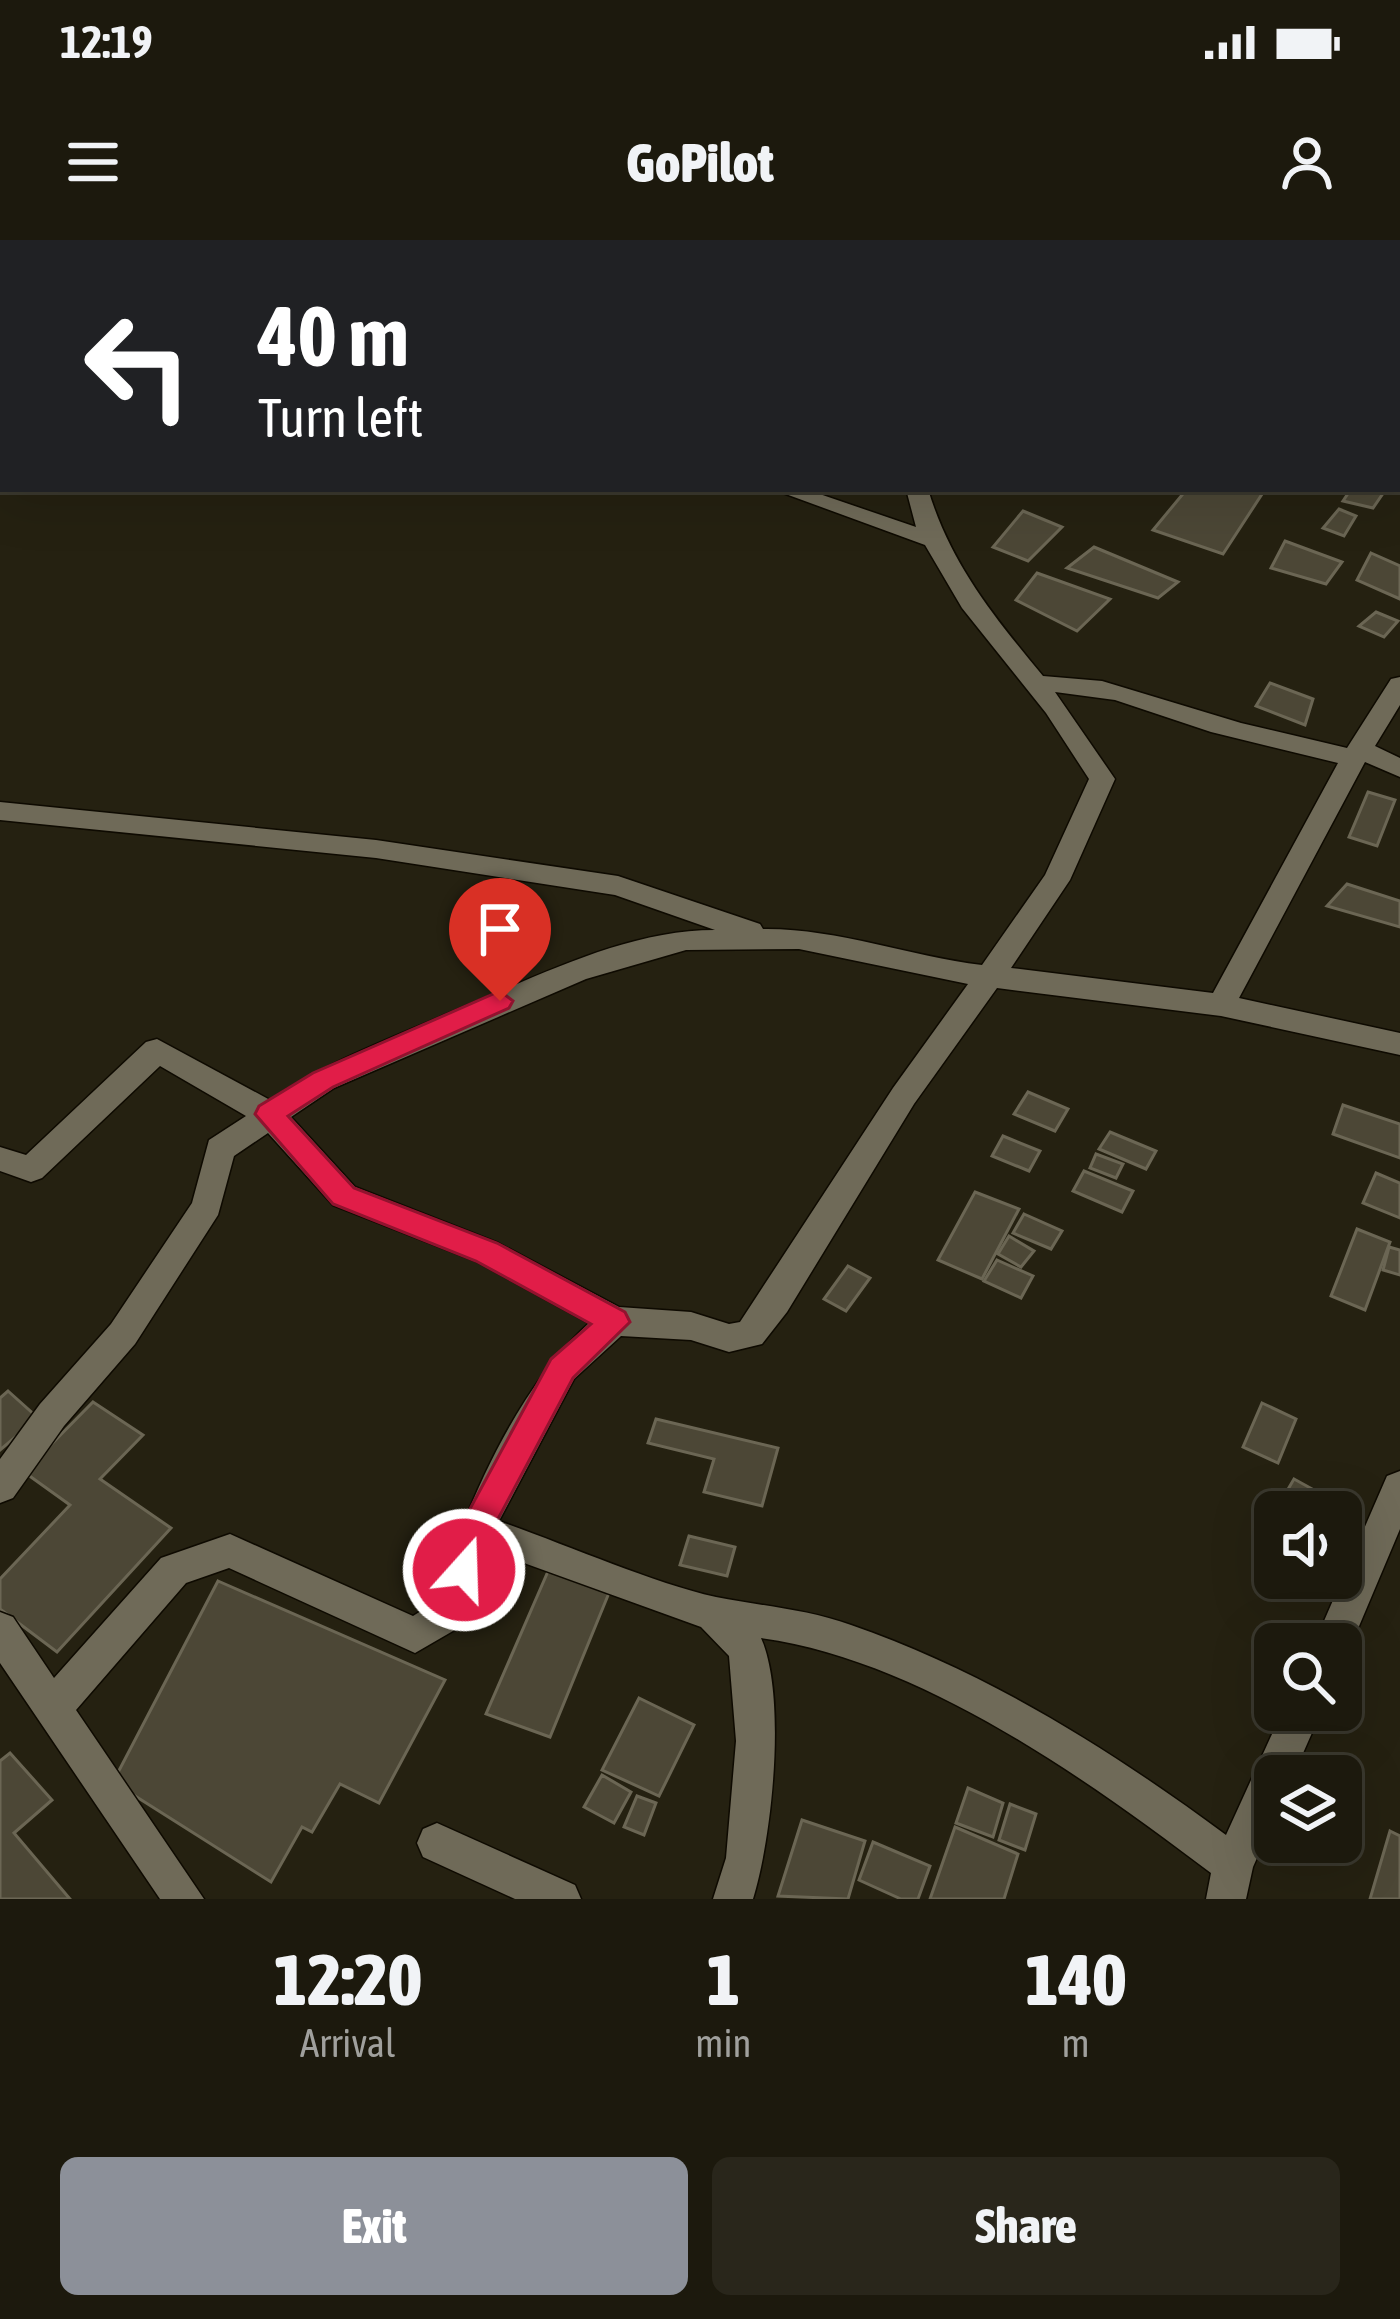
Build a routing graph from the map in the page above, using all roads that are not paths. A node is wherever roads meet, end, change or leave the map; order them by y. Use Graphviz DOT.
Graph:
graph roads {
  1 [pos="792,492"];
  2 [pos="918,492"];
  3 [pos="930,539"];
  4 [pos="1039,684"];
  5 [pos="1400,685"];
  6 [pos="1357,753"];
  7 [pos="1400,768"];
  8 [pos="0,811"];
  9 [pos="770,938"];
  10 [pos="992,976"];
  11 [pos="1221,1005"];
  12 [pos="1400,1044"];
  13 [pos="269,1114"];
  14 [pos="0,1159"];
  15 [pos="614,1322"];
  16 [pos="0,1487"];
  17 [pos="1400,1487"];
  18 [pos="476,1528"];
  19 [pos="714,1614"];
  20 [pos="1342,1623"];
  21 [pos="0,1630"];
  22 [pos="52,1709"];
  23 [pos="1294,1731"];
  24 [pos="437,1843"];
  25 [pos="1230,1882"];
  26 [pos="184,1899"];
  27 [pos="561,1899"];
  28 [pos="733,1899"];
  1 -- 3 [label="street"];
  2 -- 3 [label="street"];
  3 -- 4 [label="street"];
  4 -- 6 [label="street"];
  4 -- 10 [label="street"];
  5 -- 6 [label="street"];
  6 -- 7 [label="street"];
  6 -- 11 [label="street"];
  8 -- 9 [label="street"];
  9 -- 10 [label="street"];
  9 -- 13 [label="street"];
  10 -- 11 [label="street"];
  10 -- 15 [label="street"];
  11 -- 12 [label="street"];
  13 -- 14 [label="street"];
  13 -- 15 [label="street"];
  13 -- 16 [label="street"];
  15 -- 18 [label="street"];
  17 -- 20 [label="street"];
  18 -- 19 [label="street"];
  18 -- 22 [label="street"];
  19 -- 25 [label="street"];
  19 -- 28 [label="street"];
  21 -- 22 [label="street"];
  22 -- 26 [label="street"];
  23 -- 25 [label="street"];
  24 -- 27 [label="street"];
}
